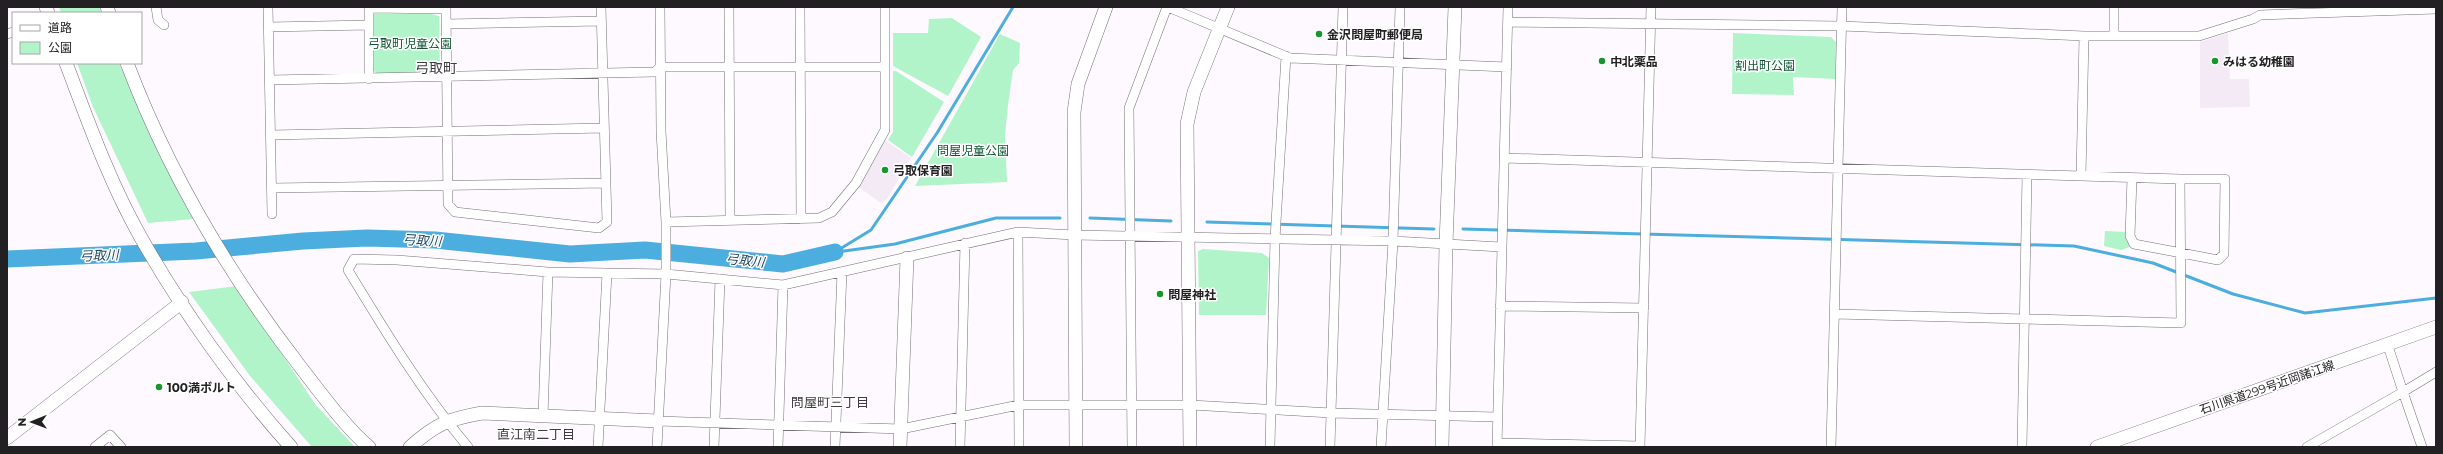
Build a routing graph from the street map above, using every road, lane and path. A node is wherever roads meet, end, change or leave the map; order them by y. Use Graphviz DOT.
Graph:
graph roads {
  1 [pos="156,7"];
  2 [pos="268,7"];
  3 [pos="601,7"];
  4 [pos="660,7"];
  5 [pos="728,7"];
  6 [pos="800,7"];
  7 [pos="885,7"];
  8 [pos="1106,7"];
  9 [pos="1168,7"];
  10 [pos="1228,7"];
  11 [pos="1343,7"];
  12 [pos="1400,7"];
  13 [pos="1455,7"];
  14 [pos="1508,7"];
  15 [pos="1651,7"];
  16 [pos="1842,7"];
  17 [pos="2114,7"];
  18 [pos="369,8"];
  19 [pos="446,8"];
  20 [pos="2389,9"];
  21 [pos="2436,9"];
  22 [pos="601,21"];
  23 [pos="1508,22"];
  24 [pos="446,24"];
  25 [pos="164,25"];
  26 [pos="369,25"];
  27 [pos="1650,25"];
  28 [pos="268,26"];
  29 [pos="1841,26"];
  30 [pos="1219,30"];
  31 [pos="2114,34"];
  32 [pos="2084,36"];
  33 [pos="1286,56"];
  34 [pos="1341,61"];
  35 [pos="1398,63"];
  36 [pos="66,64"];
  37 [pos="127,64"];
  38 [pos="1453,64"];
  39 [pos="729,66"];
  40 [pos="801,66"];
  41 [pos="1507,66"];
  42 [pos="660,67"];
  43 [pos="885,67"];
  44 [pos="602,74"];
  45 [pos="446,78"];
  46 [pos="369,79"];
  47 [pos="270,80"];
  48 [pos="604,128"];
  49 [pos="447,132"];
  50 [pos="271,134"];
  51 [pos="1505,158"];
  52 [pos="1647,163"];
  53 [pos="1838,169"];
  54 [pos="2027,175"];
  55 [pos="2081,176"];
  56 [pos="2132,178"];
  57 [pos="2180,179"];
  58 [pos="606,183"];
  59 [pos="448,186"];
  60 [pos="272,188"];
  61 [pos="272,214"];
  62 [pos="730,219"];
  63 [pos="801,219"];
  64 [pos="666,226"];
  65 [pos="1018,232"];
  66 [pos="1074,235"];
  67 [pos="1130,235"];
  68 [pos="1276,235"];
  69 [pos="1188,236"];
  70 [pos="1393,238"];
  71 [pos="1337,241"];
  72 [pos="965,243"];
  73 [pos="1446,244"];
  74 [pos="1501,247"];
  75 [pos="2179,253"];
  76 [pos="907,258"];
  77 [pos="666,269"];
  78 [pos="548,272"];
  79 [pos="842,272"];
  80 [pos="607,273"];
  81 [pos="720,279"];
  82 [pos="783,285"];
  83 [pos="182,302"];
  84 [pos="1500,306"];
  85 [pos="1644,308"];
  86 [pos="1835,314"];
  87 [pos="2024,320"];
  88 [pos="2436,327"];
  89 [pos="2388,346"];
  90 [pos="2436,372"];
  91 [pos="2403,392"];
  92 [pos="1019,405"];
  93 [pos="1075,405"];
  94 [pos="1132,405"];
  95 [pos="1191,405"];
  96 [pos="1271,410"];
  97 [pos="1331,413"];
  98 [pos="1383,414"];
  99 [pos="961,415"];
  100 [pos="1443,415"];
  101 [pos="543,416"];
  102 [pos="1498,417"];
  103 [pos="599,418"];
  104 [pos="446,421"];
  105 [pos="658,421"];
  106 [pos="715,422"];
  107 [pos="779,424"];
  108 [pos="836,426"];
  109 [pos="901,429"];
  110 [pos="7,438"];
  111 [pos="1497,445"];
  112 [pos="2111,445"];
  113 [pos="1640,446"];
  114 [pos="95,447"];
  115 [pos="121,447"];
  116 [pos="291,447"];
  117 [pos="369,447"];
  118 [pos="410,447"];
  119 [pos="468,447"];
  120 [pos="598,447"];
  121 [pos="657,447"];
  122 [pos="714,447"];
  123 [pos="778,447"];
  124 [pos="835,447"];
  125 [pos="900,447"];
  126 [pos="960,447"];
  127 [pos="1019,447"];
  128 [pos="1076,447"];
  129 [pos="1132,447"];
  130 [pos="1190,447"];
  131 [pos="1270,447"];
  132 [pos="1330,447"];
  133 [pos="1381,447"];
  134 [pos="1442,447"];
  135 [pos="1831,447"];
  136 [pos="2022,447"];
  137 [pos="2097,447"];
  138 [pos="2307,447"];
  139 [pos="2422,447"];
  1 -- 25 [label="street"];
  2 -- 28 [label="street"];
  3 -- 22 [label="street"];
  4 -- 42 [label="street"];
  5 -- 39 [label="street"];
  6 -- 40 [label="street"];
  7 -- 43 [label="street"];
  8 -- 66 [label="street"];
  9 -- 30 [label="street"];
  9 -- 67 [label="street"];
  10 -- 30 [label="street"];
  11 -- 34 [label="street"];
  12 -- 35 [label="street"];
  13 -- 38 [label="street"];
  14 -- 23 [label="street"];
  15 -- 27 [label="street"];
  16 -- 29 [label="street"];
  17 -- 31 [label="street"];
  18 -- 19 [label="street"];
  18 -- 26 [label="street"];
  19 -- 24 [label="street"];
  20 -- 21 [label="street"];
  20 -- 31 [label="street"];
  22 -- 24 [label="street"];
  22 -- 44 [label="street"];
  23 -- 27 [label="street"];
  23 -- 41 [label="street"];
  24 -- 45 [label="street"];
  26 -- 28 [label="street"];
  26 -- 46 [label="street"];
  27 -- 29 [label="street"];
  27 -- 52 [label="street"];
  28 -- 47 [label="street"];
  29 -- 32 [label="street"];
  29 -- 53 [label="street"];
  30 -- 33 [label="street"];
  30 -- 69 [label="street"];
  31 -- 32 [label="street"];
  32 -- 55 [label="street"];
  33 -- 34 [label="street"];
  33 -- 68 [label="street"];
  34 -- 35 [label="street"];
  34 -- 71 [label="street"];
  35 -- 38 [label="street"];
  35 -- 70 [label="street"];
  36 -- 83 [label="street"];
  37 -- 117 [label="street"];
  38 -- 41 [label="street"];
  38 -- 73 [label="street"];
  39 -- 40 [label="street"];
  39 -- 42 [label="street"];
  39 -- 62 [label="street"];
  40 -- 43 [label="street"];
  40 -- 63 [label="street"];
  41 -- 51 [label="street"];
  42 -- 44 [label="street"];
  42 -- 64 [label="street"];
  43 -- 63 [label="street"];
  44 -- 45 [label="street"];
  44 -- 48 [label="street"];
  45 -- 46 [label="street"];
  45 -- 49 [label="street"];
  46 -- 47 [label="street"];
  47 -- 50 [label="street"];
  48 -- 49 [label="street"];
  48 -- 58 [label="street"];
  49 -- 50 [label="street"];
  49 -- 59 [label="street"];
  50 -- 60 [label="street"];
  51 -- 52 [label="street"];
  51 -- 74 [label="street"];
  52 -- 53 [label="street"];
  52 -- 85 [label="street"];
  53 -- 54 [label="street"];
  53 -- 86 [label="street"];
  54 -- 55 [label="street"];
  54 -- 87 [label="street"];
  55 -- 56 [label="street"];
  56 -- 57 [label="street"];
  56 -- 75 [label="street"];
  57 -- 75 [label="street"];
  57 -- 75 [label="street"];
  58 -- 59 [label="street"];
  58 -- 59 [label="street"];
  59 -- 60 [label="street"];
  60 -- 61 [label="street"];
  62 -- 63 [label="street"];
  62 -- 64 [label="street"];
  64 -- 77 [label="street"];
  65 -- 66 [label="street"];
  65 -- 72 [label="street"];
  65 -- 92 [label="street"];
  66 -- 67 [label="street"];
  66 -- 93 [label="street"];
  67 -- 69 [label="street"];
  67 -- 94 [label="street"];
  68 -- 69 [label="street"];
  68 -- 71 [label="street"];
  68 -- 96 [label="street"];
  69 -- 95 [label="street"];
  70 -- 71 [label="street"];
  70 -- 73 [label="street"];
  70 -- 98 [label="street"];
  71 -- 97 [label="street"];
  72 -- 76 [label="street"];
  72 -- 99 [label="street"];
  73 -- 74 [label="street"];
  73 -- 100 [label="street"];
  74 -- 84 [label="street"];
  75 -- 87 [label="street"];
  76 -- 79 [label="street"];
  76 -- 109 [label="street"];
  77 -- 80 [label="street"];
  77 -- 81 [label="street"];
  77 -- 105 [label="street"];
  78 -- 80 [label="street"];
  78 -- 101 [label="street"];
  78 -- 104 [label="street"];
  79 -- 82 [label="street"];
  79 -- 108 [label="street"];
  80 -- 103 [label="street"];
  81 -- 82 [label="street"];
  81 -- 106 [label="street"];
  82 -- 107 [label="street"];
  83 -- 110 [label="street"];
  83 -- 116 [label="street"];
  84 -- 85 [label="street"];
  84 -- 102 [label="street"];
  85 -- 113 [label="street"];
  86 -- 87 [label="street"];
  86 -- 135 [label="street"];
  87 -- 136 [label="street"];
  88 -- 89 [label="street, 石川県道299号近岡諸江線"];
  89 -- 91 [label="street"];
  89 -- 112 [label="street, 石川県道299号近岡諸江線"];
  90 -- 91 [label="street"];
  91 -- 138 [label="street"];
  91 -- 139 [label="street"];
  92 -- 93 [label="street"];
  92 -- 99 [label="street"];
  92 -- 127 [label="street"];
  93 -- 94 [label="street"];
  93 -- 128 [label="street"];
  94 -- 95 [label="street"];
  94 -- 129 [label="street"];
  95 -- 96 [label="street"];
  95 -- 130 [label="street"];
  96 -- 97 [label="street"];
  96 -- 131 [label="street"];
  97 -- 98 [label="street"];
  97 -- 132 [label="street"];
  98 -- 100 [label="street"];
  98 -- 133 [label="street"];
  99 -- 109 [label="street"];
  99 -- 126 [label="street"];
  100 -- 102 [label="street"];
  100 -- 134 [label="street"];
  101 -- 103 [label="street"];
  101 -- 104 [label="street"];
  102 -- 111 [label="street"];
  103 -- 105 [label="street"];
  103 -- 120 [label="street"];
  104 -- 118 [label="street"];
  104 -- 119 [label="street"];
  105 -- 106 [label="street"];
  105 -- 121 [label="street"];
  106 -- 107 [label="street"];
  106 -- 122 [label="street"];
  107 -- 108 [label="street"];
  107 -- 123 [label="street"];
  108 -- 109 [label="street"];
  108 -- 124 [label="street"];
  109 -- 125 [label="street"];
  111 -- 113 [label="street"];
  112 -- 137 [label="street, 石川県道299号近岡諸江線"];
  114 -- 115 [label="street"];
}
